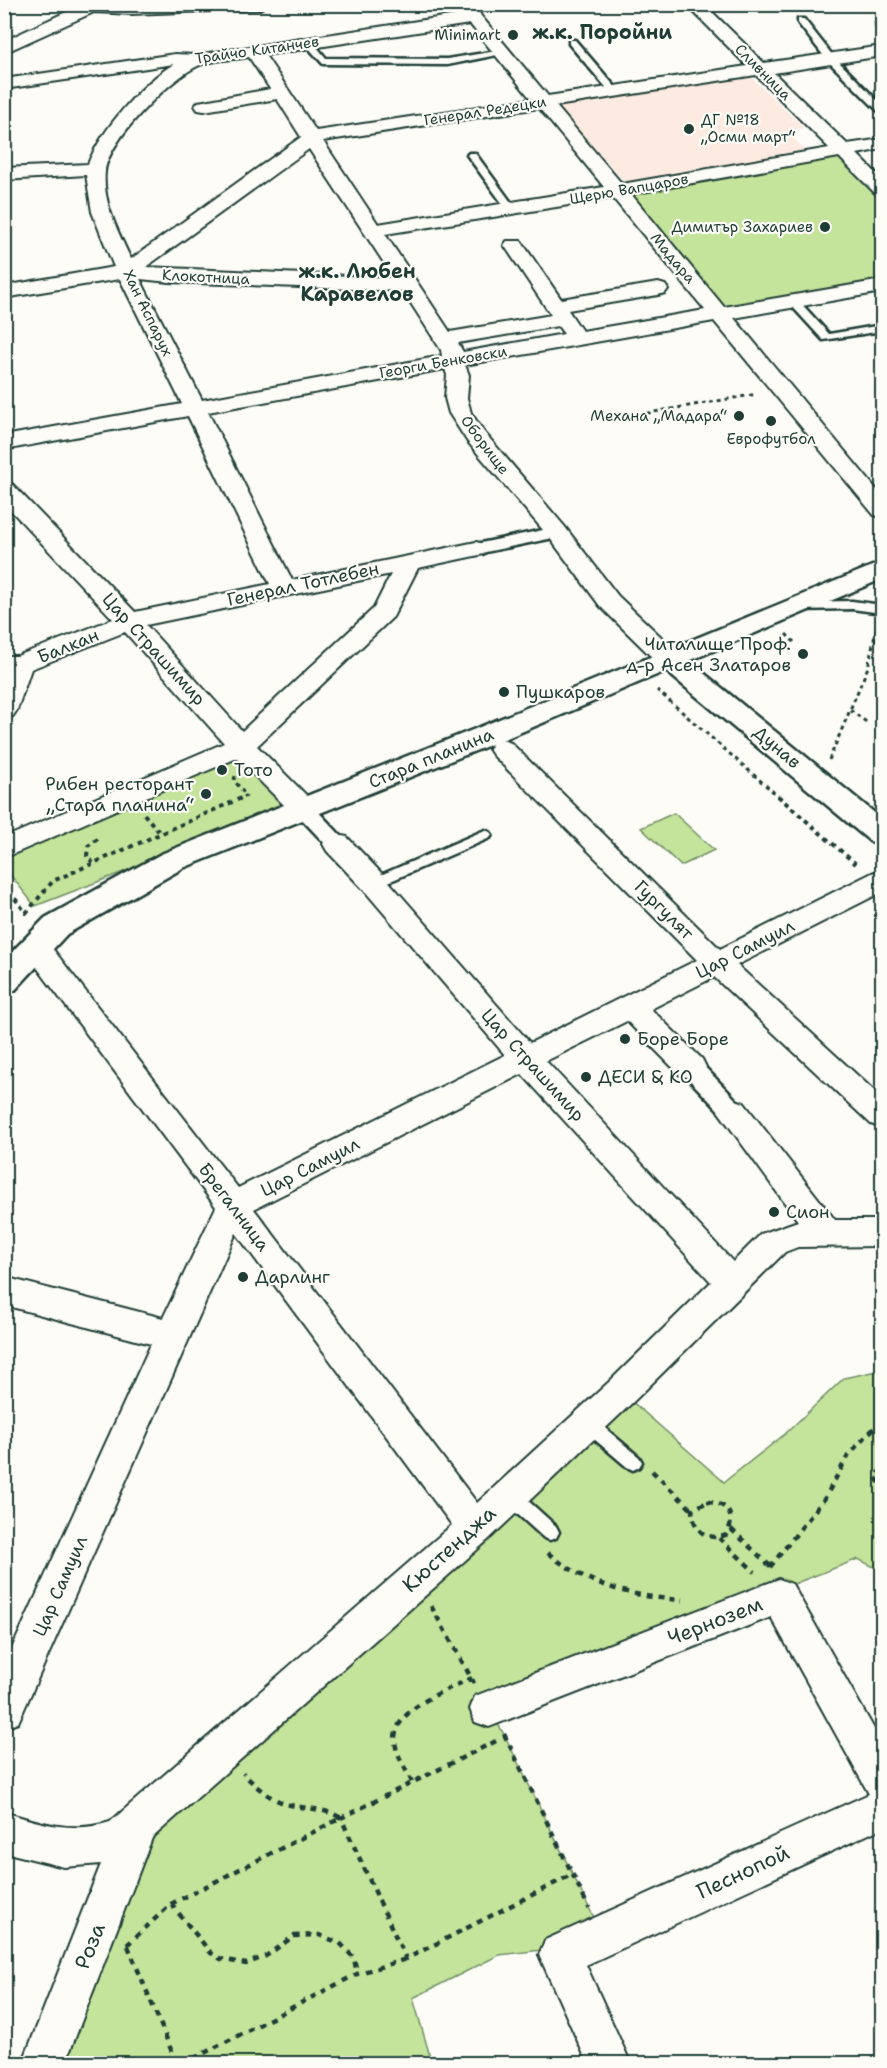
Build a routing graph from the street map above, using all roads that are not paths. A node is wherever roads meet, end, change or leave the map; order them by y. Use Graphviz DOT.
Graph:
graph roads {
  1 [pos="260,4"];
  2 [pos="694,4"];
  3 [pos="96,6"];
  4 [pos="470,11"];
  5 [pos="801,21"];
  6 [pos="572,42"];
  7 [pos="309,43"];
  8 [pos="4,48"];
  9 [pos="254,51"];
  10 [pos="882,51"];
  11 [pos="503,53"];
  12 [pos="830,58"];
  13 [pos="196,60"];
  14 [pos="760,68"];
  15 [pos="4,84"];
  16 [pos="614,91"];
  17 [pos="282,93"];
  18 [pos="543,102"];
  19 [pos="204,106"];
  20 [pos="882,110"];
  21 [pos="313,137"];
  22 [pos="882,144"];
  23 [pos="843,151"];
  24 [pos="472,154"];
  25 [pos="95,169"];
  26 [pos="4,174"];
  27 [pos="882,189"];
  28 [pos="617,191"];
  29 [pos="511,208"];
  30 [pos="375,230"];
  31 [pos="514,245"];
  32 [pos="128,271"];
  33 [pos="409,285"];
  34 [pos="882,286"];
  35 [pos="658,289"];
  36 [pos="4,292"];
  37 [pos="795,302"];
  38 [pos="559,313"];
  39 [pos="719,314"];
  40 [pos="882,328"];
  41 [pos="577,338"];
  42 [pos="446,339"];
  43 [pos="453,361"];
  44 [pos="195,407"];
  45 [pos="4,443"];
  46 [pos="4,489"];
  47 [pos="882,510"];
  48 [pos="557,532"];
  49 [pos="476,549"];
  50 [pos="410,562"];
  51 [pos="882,570"];
  52 [pos="284,588"];
  53 [pos="798,606"];
  54 [pos="881,610"];
  55 [pos="129,621"];
  56 [pos="670,660"];
  57 [pos="12,664"];
  58 [pos="4,710"];
  59 [pos="493,742"];
  60 [pos="243,748"];
  61 [pos="304,809"];
  62 [pos="485,835"];
  63 [pos="882,835"];
  64 [pos="337,844"];
  65 [pos="4,849"];
  66 [pos="880,881"];
  67 [pos="374,883"];
  68 [pos="35,946"];
  69 [pos="717,963"];
  70 [pos="4,982"];
  71 [pos="630,1006"];
  72 [pos="525,1058"];
  73 [pos="692,1067"];
  74 [pos="733,1111"];
  75 [pos="882,1116"];
  76 [pos="233,1205"];
  77 [pos="826,1233"];
  78 [pos="882,1233"];
  79 [pos="732,1283"];
  80 [pos="4,1291"];
  81 [pos="172,1335"];
  82 [pos="586,1422"];
  83 [pos="638,1462"];
  84 [pos="509,1495"];
  85 [pos="475,1528"];
  86 [pos="550,1532"];
  87 [pos="489,1708"];
  88 [pos="4,1710"];
  89 [pos="882,1780"];
  90 [pos="882,1808"];
  91 [pos="136,1827"];
  92 [pos="4,1832"];
  93 [pos="43,2064"];
  94 [pos="610,2064"];
  1 -- 3 [label="street"];
  2 -- 14 [label="street, Сливница"];
  3 -- 8 [label="street"];
  4 -- 7 [label="street, Трайчо Китанчев"];
  4 -- 11 [label="street, Мадара"];
  5 -- 12 [label="lane"];
  6 -- 16 [label="lane"];
  7 -- 9 [label="street, Трайчо Китанчев"];
  7 -- 11 [label="lane"];
  9 -- 13 [label="street, Трайчо Китанчев"];
  9 -- 17 [label="street, Оборище"];
  10 -- 12 [label="street, Генерал Редецки"];
  11 -- 18 [label="street, Мадара"];
  12 -- 14 [label="street, Генерал Редецки"];
  12 -- 20 [label="lane"];
  13 -- 15 [label="street, Трайчо Китанчев"];
  13 -- 25 [label="street, Хан Аспарух"];
  14 -- 16 [label="street, Генерал Редецки"];
  14 -- 23 [label="street, Сливница"];
  16 -- 18 [label="street, Генерал Редецки"];
  17 -- 19 [label="street"];
  17 -- 21 [label="street, Оборище"];
  18 -- 21 [label="street, Генерал Редецки"];
  18 -- 28 [label="street, Мадара"];
  21 -- 30 [label="street, Оборище"];
  21 -- 32 [label="street, Генерал Редецки"];
  22 -- 23 [label="street, Щерю Вапцаров"];
  23 -- 27 [label="street, Сливница"];
  23 -- 28 [label="street, Щерю Вапцаров"];
  24 -- 29 [label="lane"];
  25 -- 26 [label="street"];
  25 -- 32 [label="street, Хан Аспарух"];
  28 -- 29 [label="street, Щерю Вапцаров"];
  28 -- 39 [label="street, Мадара"];
  29 -- 30 [label="street, Щерю Вапцаров"];
  30 -- 33 [label="street, Оборище"];
  31 -- 38 [label="street"];
  32 -- 33 [label="street, Клокотница"];
  32 -- 36 [label="street, Клокотница"];
  32 -- 44 [label="street, Хан Аспарух"];
  33 -- 42 [label="street, Оборище"];
  34 -- 37 [label="street, Георги Бенковски"];
  35 -- 38 [label="street"];
  37 -- 39 [label="street, Георги Бенковски"];
  37 -- 40 [label="lane"];
  38 -- 41 [label="street"];
  38 -- 42 [label="street"];
  39 -- 41 [label="street, Георги Бенковски"];
  39 -- 47 [label="street, Мадара"];
  41 -- 43 [label="street, Георги Бенковски"];
  42 -- 43 [label="street, Оборище"];
  43 -- 44 [label="street, Георги Бенковски"];
  43 -- 48 [label="street, Оборище"];
  44 -- 45 [label="street, Георги Бенковски"];
  44 -- 52 [label="street, Хан Аспарух"];
  46 -- 55 [label="street, Цар Страшимир"];
  48 -- 49 [label="street"];
  48 -- 56 [label="street, Оборище"];
  49 -- 50 [label="street, Генерал Тотлебен"];
  50 -- 52 [label="street, Генерал Тотлебен"];
  50 -- 60 [label="street"];
  51 -- 53 [label="main road, Стара планина"];
  52 -- 55 [label="street, Генерал Тотлебен"];
  53 -- 54 [label="lane"];
  53 -- 56 [label="main road, Стара планина"];
  55 -- 57 [label="street, Балкан"];
  55 -- 60 [label="street, Цар Страшимир"];
  56 -- 59 [label="main road, Стара планина"];
  56 -- 63 [label="main road, Дунав"];
  57 -- 58 [label="street"];
  59 -- 61 [label="main road, Стара планина"];
  59 -- 69 [label="street, Гургулят"];
  60 -- 61 [label="street, Цар Страшимир"];
  60 -- 65 [label="street"];
  61 -- 64 [label="street"];
  61 -- 68 [label="main road, Стара планина"];
  62 -- 67 [label="lane"];
  64 -- 67 [label="street, Цар Страшимир"];
  66 -- 69 [label="street, Цар Самуил"];
  67 -- 72 [label="street, Цар Страшимир"];
  68 -- 70 [label="main road, Стара планина"];
  68 -- 76 [label="street, Брегалница"];
  69 -- 71 [label="street, Цар Самуил"];
  69 -- 75 [label="street, Гургулят"];
  71 -- 72 [label="street, Цар Самуил"];
  71 -- 73 [label="street"];
  72 -- 76 [label="street, Цар Самуил"];
  72 -- 79 [label="street, Цар Страшимир"];
  73 -- 74 [label="street"];
  74 -- 77 [label="street"];
  76 -- 81 [label="street, Цар Самуил"];
  76 -- 85 [label="street, Брегалница"];
  77 -- 78 [label="street, Кюстенджа"];
  77 -- 79 [label="street, Кюстенджа"];
  79 -- 82 [label="street, Кюстенджа"];
  80 -- 81 [label="street"];
  81 -- 88 [label="street, Цар Самуил"];
  82 -- 83 [label="lane"];
  82 -- 84 [label="street, Кюстенджа"];
  84 -- 85 [label="street, Кюстенджа"];
  84 -- 86 [label="lane"];
  85 -- 91 [label="street, Кюстенджа"];
  87 -- 89 [label="street, Чернозем"];
  90 -- 94 [label="street, Песнопой"];
  91 -- 92 [label="street, Кюстенджа"];
  91 -- 93 [label="street, Роза"];
}
